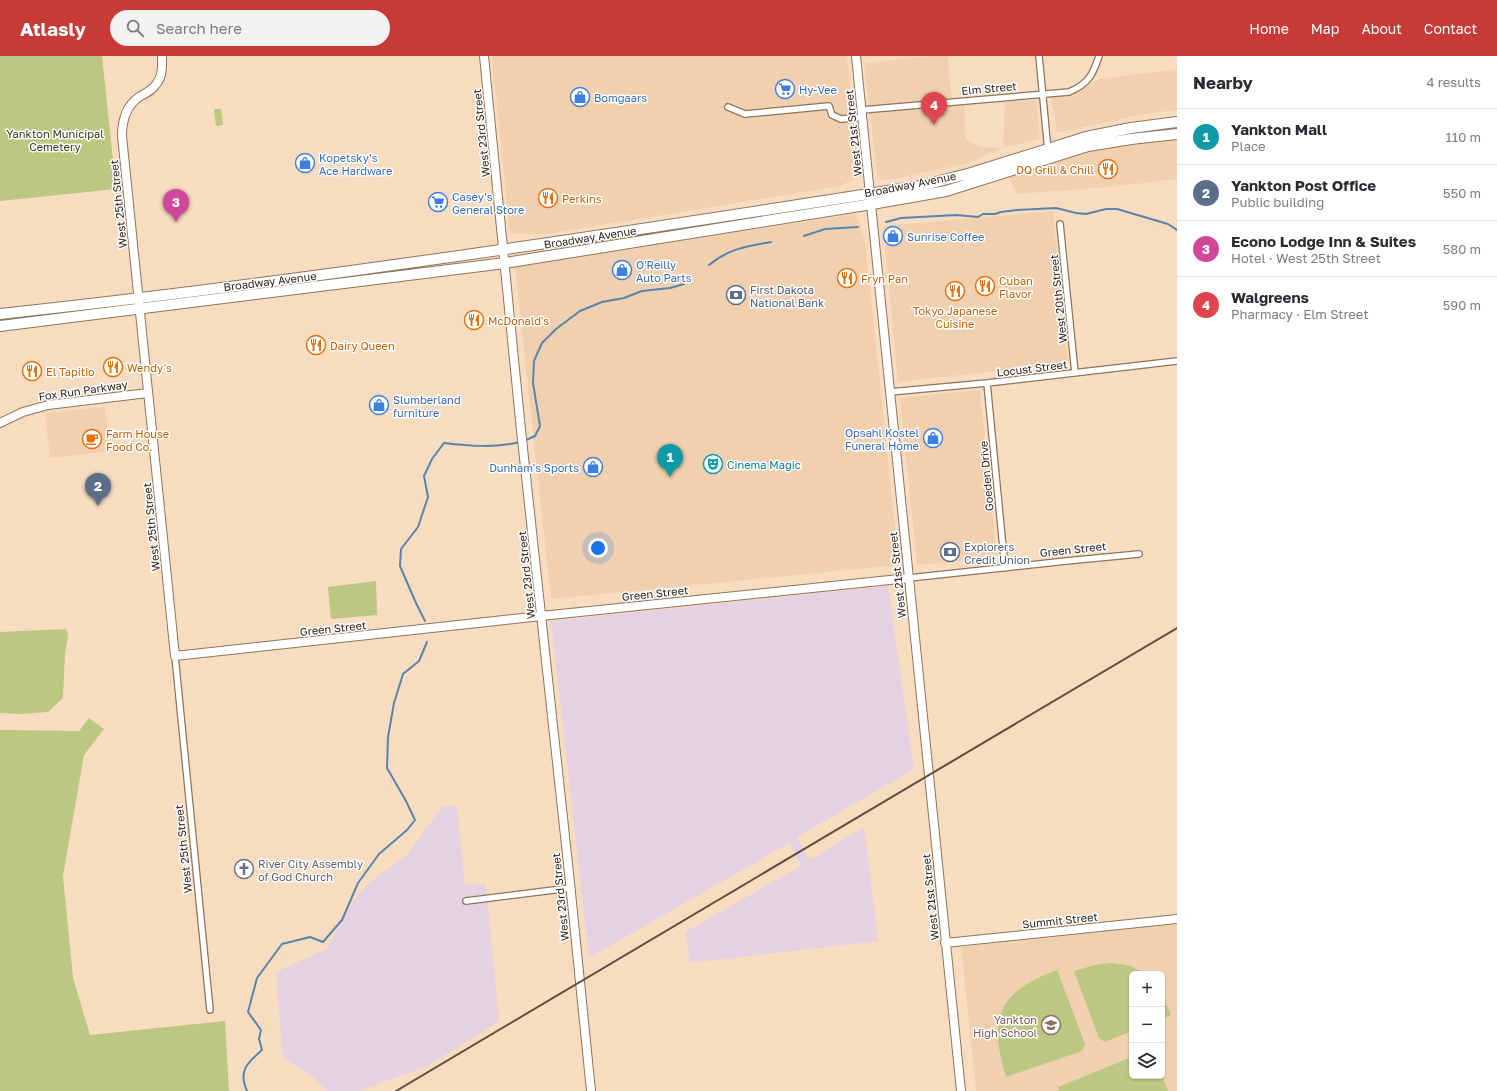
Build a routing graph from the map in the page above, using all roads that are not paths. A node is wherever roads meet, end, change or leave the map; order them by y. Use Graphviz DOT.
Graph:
graph roads {
  1 [pos="162,56"];
  2 [pos="484,56"];
  3 [pos="856,56"];
  4 [pos="1039,56"];
  5 [pos="1099,56"];
  6 [pos="1043,93"];
  7 [pos="728,108"];
  8 [pos="863,113"];
  9 [pos="1177,122"];
  10 [pos="1177,134"];
  11 [pos="1048,153"];
  12 [pos="871,199"];
  13 [pos="1060,224"];
  14 [pos="504,249"];
  15 [pos="505,263"];
  16 [pos="139,304"];
  17 [pos="0,314"];
  18 [pos="0,326"];
  19 [pos="1177,361"];
  20 [pos="1075,373"];
  21 [pos="987,383"];
  22 [pos="148,392"];
  23 [pos="890,392"];
  24 [pos="0,423"];
  25 [pos="1139,554"];
  26 [pos="1005,568"];
  27 [pos="909,578"];
  28 [pos="541,616"];
  29 [pos="175,656"];
  30 [pos="570,888"];
  31 [pos="466,901"];
  32 [pos="1177,919"];
  33 [pos="946,943"];
  34 [pos="210,1010"];
  35 [pos="591,1091"];
  36 [pos="961,1091"];
  1 -- 16 [label="street, West 25th Street"];
  2 -- 14 [label="street, West 23rd Street"];
  3 -- 8 [label="street, West 21st Street"];
  4 -- 6 [label="street"];
  5 -- 6 [label="street, Elm Street"];
  6 -- 8 [label="street, Elm Street"];
  6 -- 11 [label="street"];
  7 -- 8 [label="street, Elm Street"];
  8 -- 12 [label="street, West 21st Street"];
  9 -- 11 [label="highway, Broadway Avenue"];
  10 -- 11 [label="highway, Broadway Avenue"];
  11 -- 12 [label="highway, Broadway Avenue"];
  12 -- 14 [label="highway, Broadway Avenue"];
  12 -- 15 [label="highway, Broadway Avenue"];
  12 -- 23 [label="street, West 21st Street"];
  13 -- 20 [label="street, West 20th Street"];
  14 -- 15 [label="street, West 23rd Street"];
  14 -- 16 [label="highway, Broadway Avenue"];
  15 -- 16 [label="highway, Broadway Avenue"];
  15 -- 28 [label="street, West 23rd Street"];
  16 -- 17 [label="highway, Broadway Avenue"];
  16 -- 18 [label="highway, Broadway Avenue"];
  16 -- 22 [label="street, West 25th Street"];
  19 -- 20 [label="street, Locust Street"];
  20 -- 21 [label="street, Locust Street"];
  21 -- 23 [label="street, Locust Street"];
  21 -- 26 [label="street, Goeden Drive"];
  22 -- 24 [label="street, Fox Run Parkway"];
  22 -- 29 [label="street, West 25th Street"];
  23 -- 27 [label="street, West 21st Street"];
  25 -- 26 [label="street, Green Street"];
  26 -- 27 [label="street, Green Street"];
  27 -- 28 [label="street, Green Street"];
  27 -- 33 [label="street, West 21st Street"];
  28 -- 29 [label="street, Green Street"];
  28 -- 30 [label="street, West 23rd Street"];
  29 -- 34 [label="street, West 25th Street"];
  30 -- 31 [label="street"];
  30 -- 35 [label="street, West 23rd Street"];
  32 -- 33 [label="street, Summit Street"];
  33 -- 36 [label="street, West 21st Street"];
}
